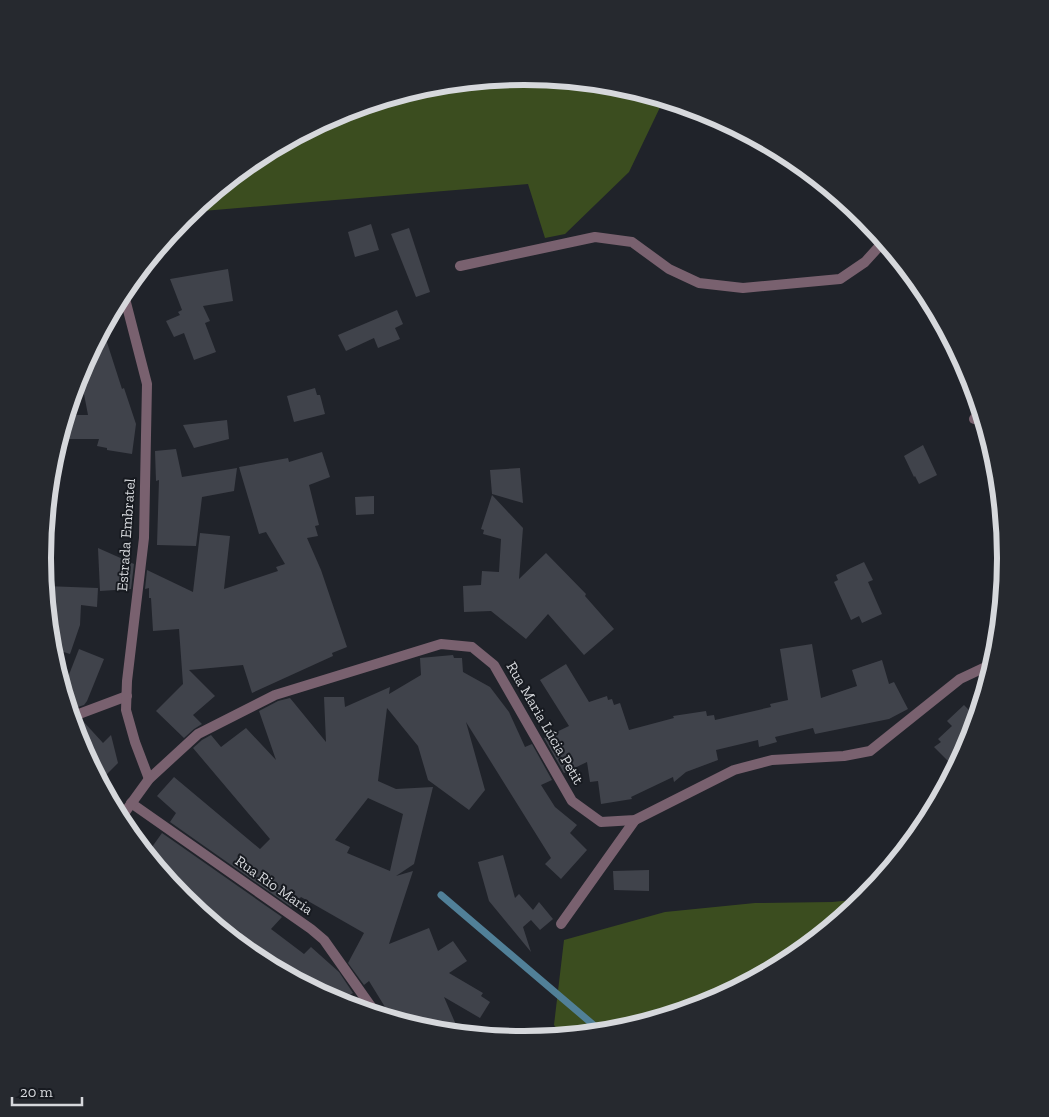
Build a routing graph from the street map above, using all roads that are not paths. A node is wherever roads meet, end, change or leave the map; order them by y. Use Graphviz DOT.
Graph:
graph roads {
  1 [pos="880,246"];
  2 [pos="460,266"];
  3 [pos="126,304"];
  4 [pos="985,667"];
  5 [pos="127,696"];
  6 [pos="77,715"];
  7 [pos="149,778"];
  8 [pos="131,803"];
  9 [pos="125,812"];
  10 [pos="635,820"];
  11 [pos="561,924"];
  12 [pos="371,1007"];
  1 -- 2 [label="street"];
  3 -- 5 [label="street, Estrada Embratel"];
  4 -- 10 [label="street, Rua Maria Lúcia Petit"];
  5 -- 6 [label="street"];
  5 -- 7 [label="street, Estrada Embratel"];
  7 -- 8 [label="street, Rua Maria Lúcia Petit"];
  7 -- 10 [label="street, Rua Maria Lúcia Petit"];
  8 -- 9 [label="street, Rua Maria Lúcia Petit"];
  8 -- 12 [label="street, Rua Rio Maria"];
  10 -- 11 [label="street"];
}
